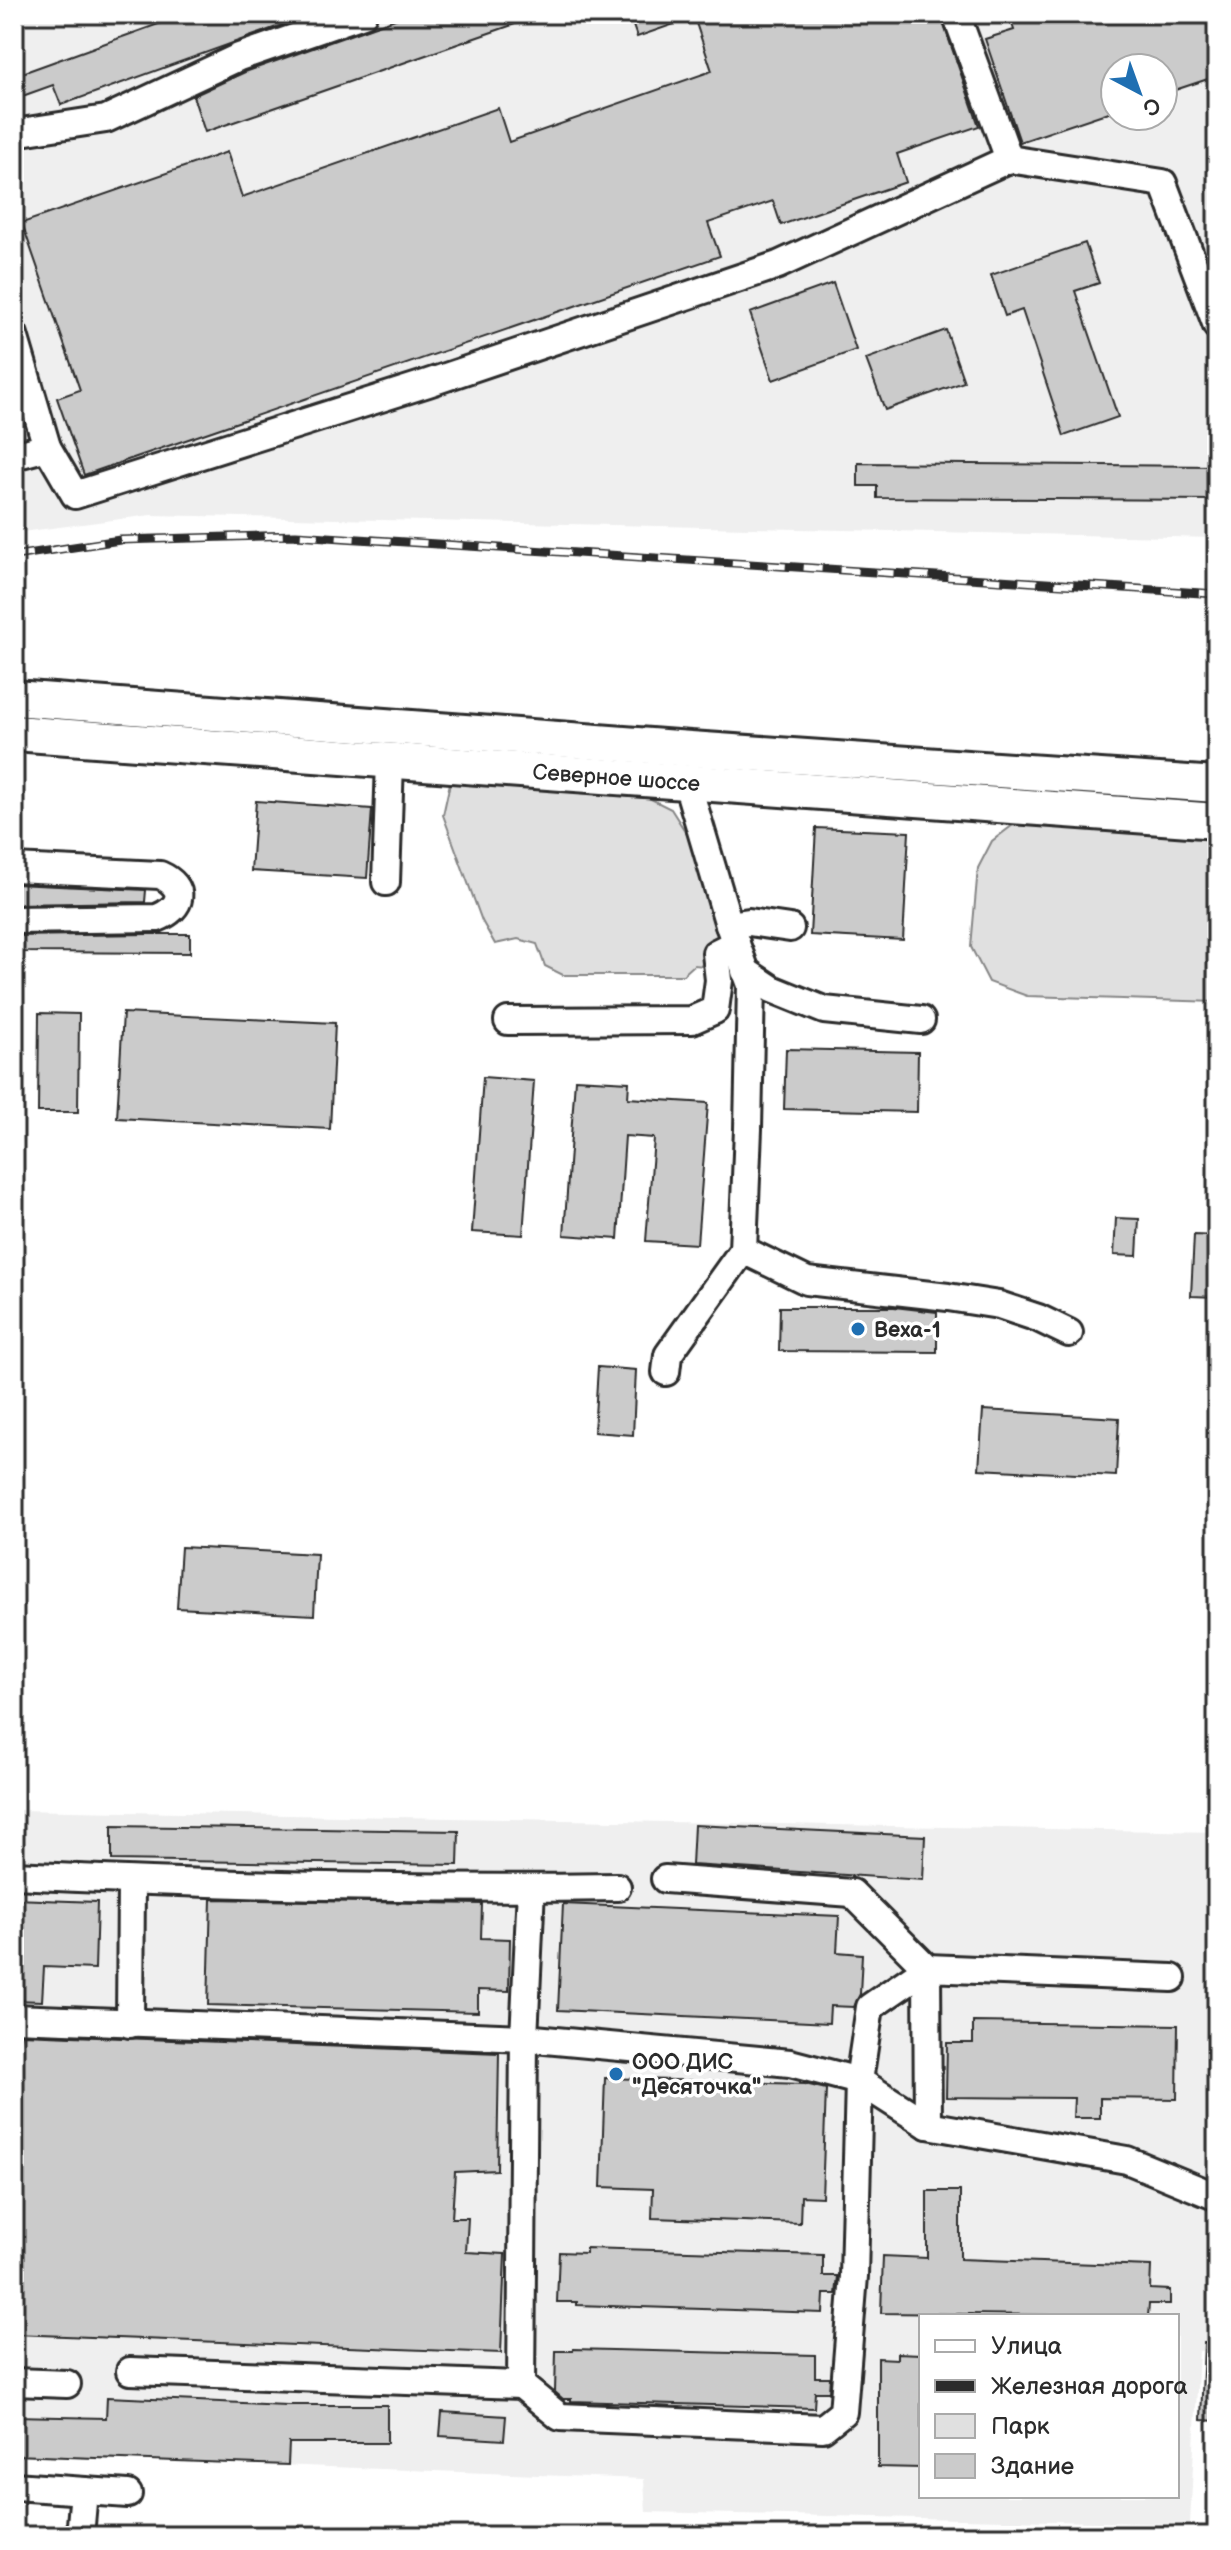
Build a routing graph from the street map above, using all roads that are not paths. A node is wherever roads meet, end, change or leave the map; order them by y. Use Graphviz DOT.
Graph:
graph roads {
  1 [pos="363,14"];
  2 [pos="956,14"];
  3 [pos="14,133"];
  4 [pos="1009,159"];
  5 [pos="1217,326"];
  6 [pos="14,335"];
  7 [pos="47,447"];
  8 [pos="14,456"];
  9 [pos="14,698"];
  10 [pos="14,733"];
  11 [pos="690,749"];
  12 [pos="390,761"];
  13 [pos="687,783"];
  14 [pos="1217,785"];
  15 [pos="1217,821"];
  16 [pos="14,868"];
  17 [pos="386,882"];
  18 [pos="14,920"];
  19 [pos="790,928"];
  20 [pos="733,934"];
  21 [pos="745,971"];
  22 [pos="921,1020"];
  23 [pos="508,1021"];
  24 [pos="743,1250"];
  25 [pos="1069,1333"];
  26 [pos="666,1372"];
  27 [pos="14,1875"];
  28 [pos="665,1879"];
  29 [pos="131,1881"];
  30 [pos="617,1887"];
  31 [pos="531,1888"];
  32 [pos="927,1968"];
  33 [pos="1172,1978"];
  34 [pos="14,2018"];
  35 [pos="130,2024"];
  36 [pos="524,2038"];
  37 [pos="859,2081"];
  38 [pos="928,2125"];
  39 [pos="1217,2197"];
  40 [pos="130,2371"];
  41 [pos="14,2382"];
  42 [pos="67,2384"];
  43 [pos="521,2385"];
  44 [pos="14,2486"];
  45 [pos="84,2491"];
  46 [pos="128,2494"];
  47 [pos="80,2536"];
  1 -- 3 [label="lane"];
  2 -- 4 [label="lane"];
  4 -- 5 [label="lane"];
  4 -- 7 [label="lane"];
  6 -- 7 [label="lane"];
  7 -- 8 [label="lane"];
  9 -- 11 [label="main road, Северное шоссе"];
  10 -- 12 [label="main road, Северное шоссе"];
  11 -- 13 [label="main road"];
  11 -- 14 [label="main road, Северное шоссе"];
  12 -- 13 [label="main road, Северное шоссе"];
  12 -- 17 [label="lane"];
  13 -- 15 [label="main road, Северное шоссе"];
  13 -- 20 [label="lane"];
  16 -- 18 [label="lane"];
  19 -- 20 [label="lane"];
  20 -- 21 [label="lane"];
  20 -- 23 [label="lane"];
  21 -- 22 [label="lane"];
  21 -- 24 [label="lane"];
  24 -- 25 [label="lane"];
  24 -- 26 [label="lane"];
  27 -- 29 [label="lane"];
  28 -- 32 [label="lane"];
  29 -- 31 [label="lane"];
  29 -- 35 [label="lane"];
  30 -- 31 [label="lane"];
  31 -- 36 [label="lane"];
  32 -- 33 [label="lane"];
  32 -- 37 [label="lane"];
  32 -- 38 [label="lane"];
  34 -- 35 [label="lane"];
  35 -- 36 [label="lane"];
  36 -- 37 [label="lane"];
  36 -- 43 [label="lane"];
  37 -- 38 [label="lane"];
  37 -- 43 [label="lane"];
  38 -- 39 [label="lane"];
  40 -- 43 [label="lane"];
  41 -- 42 [label="lane"];
  44 -- 45 [label="lane"];
  45 -- 46 [label="lane"];
  45 -- 47 [label="lane"];
}
